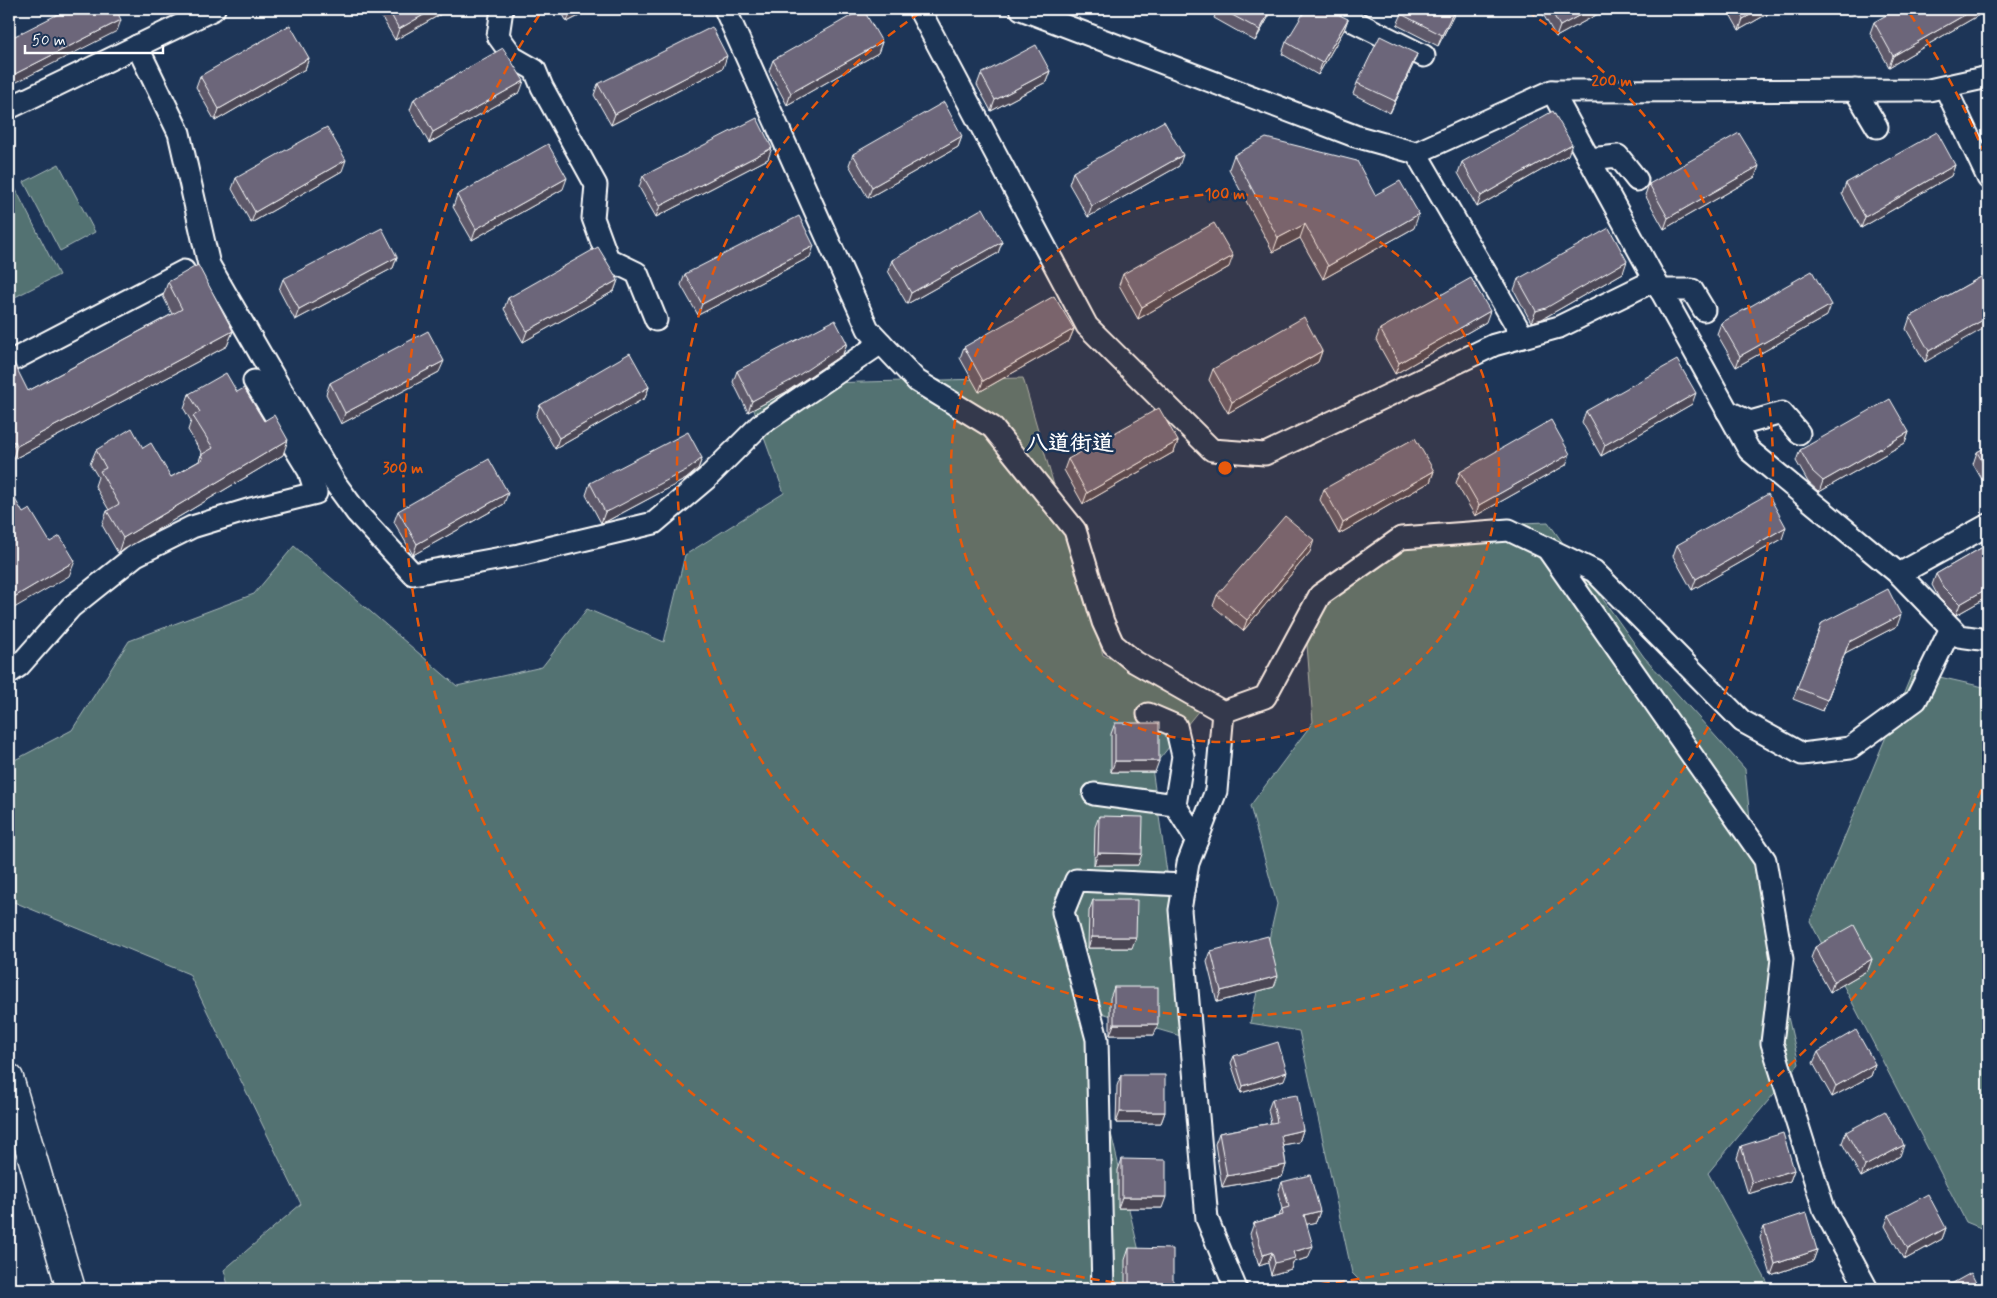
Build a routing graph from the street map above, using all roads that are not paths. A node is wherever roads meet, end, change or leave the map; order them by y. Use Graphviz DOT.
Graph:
graph roads {
  1 [pos="214,9"];
  2 [pos="502,9"];
  3 [pos="725,9"];
  4 [pos="919,9"];
  5 [pos="1021,9"];
  6 [pos="1328,9"];
  7 [pos="137,46"];
  8 [pos="1424,56"];
  9 [pos="1988,77"];
  10 [pos="1945,87"];
  11 [pos="1855,90"];
  12 [pos="1552,91"];
  13 [pos="9,108"];
  14 [pos="1877,127"];
  15 [pos="1416,153"];
  16 [pos="1589,159"];
  17 [pos="1988,178"];
  18 [pos="1637,180"];
  19 [pos="184,271"];
  20 [pos="1657,285"];
  21 [pos="1704,310"];
  22 [pos="656,320"];
  23 [pos="1523,337"];
  24 [pos="881,343"];
  25 [pos="9,362"];
  26 [pos="254,381"];
  27 [pos="1727,412"];
  28 [pos="1799,433"];
  29 [pos="1988,525"];
  30 [pos="1548,549"];
  31 [pos="1899,574"];
  32 [pos="1951,628"];
  33 [pos="1988,640"];
  34 [pos="9,673"];
  35 [pos="1223,712"];
  36 [pos="1148,714"];
  37 [pos="1094,794"];
  38 [pos="1175,805"];
  39 [pos="1197,840"];
  40 [pos="1184,885"];
  41 [pos="9,1078"];
  42 [pos="71,1289"];
  43 [pos="1104,1289"];
  44 [pos="1236,1289"];
  45 [pos="1867,1289"];
  1 -- 7 [label="street"];
  2 -- 22 [label="street"];
  3 -- 24 [label="street"];
  4 -- 23 [label="street"];
  5 -- 15 [label="street"];
  6 -- 8 [label="street"];
  7 -- 13 [label="street"];
  7 -- 24 [label="street"];
  9 -- 10 [label="street"];
  10 -- 11 [label="street"];
  10 -- 17 [label="street"];
  11 -- 12 [label="street"];
  11 -- 14 [label="street"];
  12 -- 15 [label="street"];
  12 -- 16 [label="street"];
  15 -- 23 [label="street"];
  16 -- 18 [label="street"];
  16 -- 20 [label="street"];
  19 -- 25 [label="street"];
  20 -- 21 [label="street"];
  20 -- 23 [label="street"];
  20 -- 27 [label="street"];
  24 -- 35 [label="street"];
  26 -- 34 [label="street"];
  27 -- 28 [label="street"];
  27 -- 31 [label="street"];
  29 -- 31 [label="street"];
  30 -- 32 [label="street"];
  30 -- 35 [label="street"];
  30 -- 45 [label="street"];
  31 -- 32 [label="street"];
  32 -- 33 [label="street"];
  35 -- 39 [label="street"];
  36 -- 38 [label="street"];
  37 -- 38 [label="street"];
  38 -- 39 [label="street"];
  39 -- 40 [label="street"];
  40 -- 43 [label="street"];
  40 -- 44 [label="street"];
  41 -- 42 [label="street"];
}
